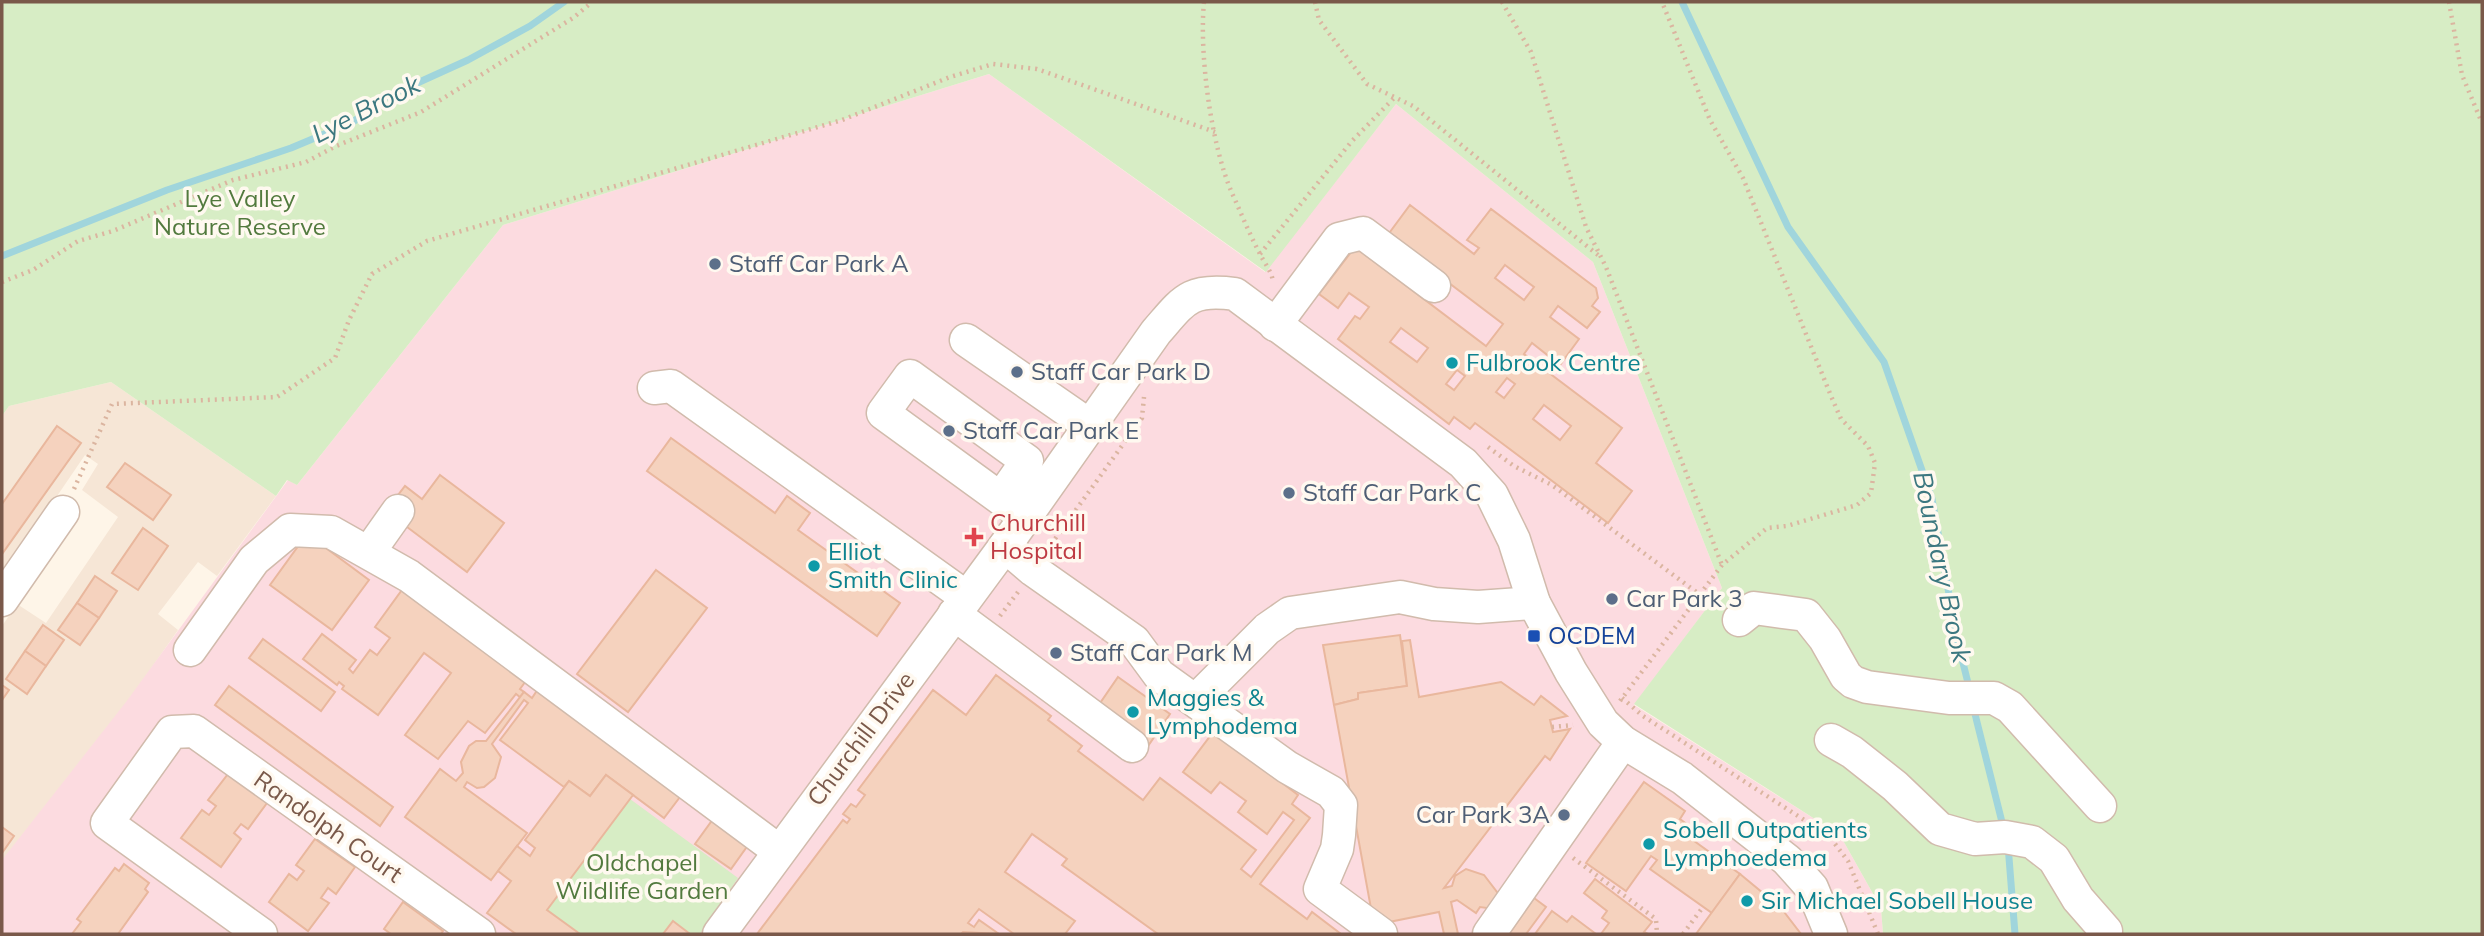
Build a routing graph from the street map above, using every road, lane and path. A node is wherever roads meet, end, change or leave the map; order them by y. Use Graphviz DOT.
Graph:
graph roads {
  1 [pos="592,2"];
  2 [pos="1204,2"];
  3 [pos="1315,2"];
  4 [pos="1502,2"];
  5 [pos="1662,2"];
  6 [pos="2449,2"];
  7 [pos="1394,98"];
  8 [pos="2482,123"];
  9 [pos="1215,132"];
  10 [pos="1260,254"];
  11 [pos="1601,257"];
  12 [pos="2,282"];
  13 [pos="1273,284"];
  14 [pos="1434,286"];
  15 [pos="1275,325"];
  16 [pos="967,340"];
  17 [pos="654,388"];
  18 [pos="1144,393"];
  19 [pos="1090,426"];
  20 [pos="1001,498"];
  21 [pos="398,511"];
  22 [pos="64,512"];
  23 [pos="1026,517"];
  24 [pos="1005,546"];
  25 [pos="369,552"];
  26 [pos="1722,565"];
  27 [pos="1033,570"];
  28 [pos="2,600"];
  29 [pos="1534,603"];
  30 [pos="965,613"];
  31 [pos="1739,620"];
  32 [pos="190,650"];
  33 [pos="1622,698"];
  34 [pos="1196,699"];
  35 [pos="1616,706"];
  36 [pos="1831,740"];
  37 [pos="1623,742"];
  38 [pos="1132,746"];
  39 [pos="2100,806"];
  40 [pos="1576,847"];
  41 [pos="779,851"];
  42 [pos="1703,907"];
  43 [pos="2106,931"];
  44 [pos="261,934"];
  45 [pos="479,934"];
  46 [pos="719,934"];
  47 [pos="1381,934"];
  48 [pos="1489,934"];
  49 [pos="1657,934"];
  50 [pos="1683,934"];
  51 [pos="1831,934"];
  52 [pos="1878,934"];
  1 -- 12 [label="path"];
  2 -- 9 [label="path"];
  3 -- 7 [label="path"];
  4 -- 11 [label="path"];
  5 -- 26 [label="path"];
  6 -- 8 [label="path"];
  7 -- 10 [label="path"];
  7 -- 11 [label="path"];
  9 -- 10 [label="path"];
  9 -- 22 [label="path"];
  10 -- 13 [label="path"];
  11 -- 26 [label="path"];
  14 -- 15 [label="street"];
  15 -- 19 [label="street, Churchill Drive"];
  15 -- 29 [label="street, Churchill Drive"];
  16 -- 19 [label="street"];
  17 -- 30 [label="street"];
  18 -- 27 [label="path"];
  19 -- 23 [label="street, Churchill Drive"];
  20 -- 23 [label="street"];
  21 -- 25 [label="street"];
  22 -- 28 [label="street"];
  23 -- 24 [label="street, Churchill Drive"];
  24 -- 27 [label="street"];
  24 -- 30 [label="street, Churchill Drive"];
  25 -- 32 [label="street"];
  25 -- 41 [label="street"];
  26 -- 33 [label="path"];
  27 -- 30 [label="path"];
  27 -- 34 [label="street"];
  29 -- 34 [label="street"];
  29 -- 37 [label="street, Churchill Drive"];
  30 -- 38 [label="street"];
  30 -- 41 [label="street, Churchill Drive"];
  31 -- 39 [label="street"];
  33 -- 35 [label="path"];
  33 -- 52 [label="path"];
  34 -- 47 [label="street"];
  36 -- 43 [label="street"];
  37 -- 48 [label="street"];
  37 -- 51 [label="street, Churchill Drive"];
  40 -- 49 [label="path"];
  41 -- 46 [label="street, Churchill Drive"];
  42 -- 50 [label="path"];
  44 -- 45 [label="street, Randolph Court"];
}
